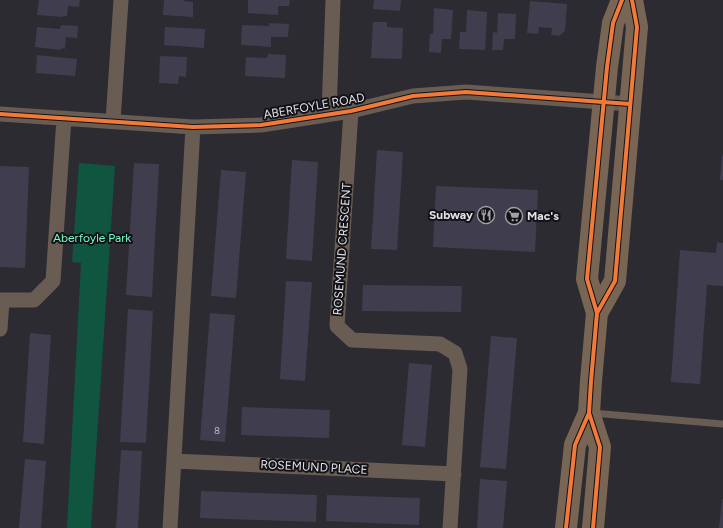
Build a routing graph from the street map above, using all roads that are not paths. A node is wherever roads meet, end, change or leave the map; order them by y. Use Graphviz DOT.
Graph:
graph roads {
  1 [pos="121,0"];
  2 [pos="333,0"];
  3 [pos="622,0"];
  4 [pos="632,0"];
  5 [pos="603,102"];
  6 [pos="630,104"];
  7 [pos="351,111"];
  8 [pos="0,114"];
  9 [pos="329,114"];
  10 [pos="64,118"];
  11 [pos="113,121"];
  12 [pos="193,127"];
  13 [pos="1,300"];
  14 [pos="597,313"];
  15 [pos="0,329"];
  16 [pos="589,413"];
  17 [pos="723,424"];
  18 [pos="174,461"];
  19 [pos="454,474"];
  20 [pos="170,528"];
  21 [pos="450,528"];
  22 [pos="566,528"];
  23 [pos="593,528"];
  1 -- 11 [label="street"];
  2 -- 9 [label="street"];
  3 -- 5 [label="main road"];
  4 -- 6 [label="main road"];
  5 -- 6 [label="street, ABERFOYLE ROAD"];
  5 -- 7 [label="street, ABERFOYLE ROAD"];
  5 -- 14 [label="main road"];
  6 -- 14 [label="main road"];
  7 -- 9 [label="street, ABERFOYLE ROAD"];
  7 -- 19 [label="street, ROSEMUND CRESCENT"];
  8 -- 10 [label="street, ABERFOYLE ROAD"];
  9 -- 12 [label="street, ABERFOYLE ROAD"];
  10 -- 11 [label="street, ABERFOYLE ROAD"];
  10 -- 13 [label="street"];
  11 -- 12 [label="street, ABERFOYLE ROAD"];
  12 -- 18 [label="street"];
  13 -- 15 [label="street"];
  14 -- 16 [label="main road"];
  16 -- 17 [label="lane"];
  16 -- 22 [label="main road"];
  16 -- 23 [label="main road"];
  18 -- 19 [label="street, ROSEMUND PLACE"];
  18 -- 20 [label="street"];
  19 -- 21 [label="street, ROSEMUND CRESCENT"];
}
